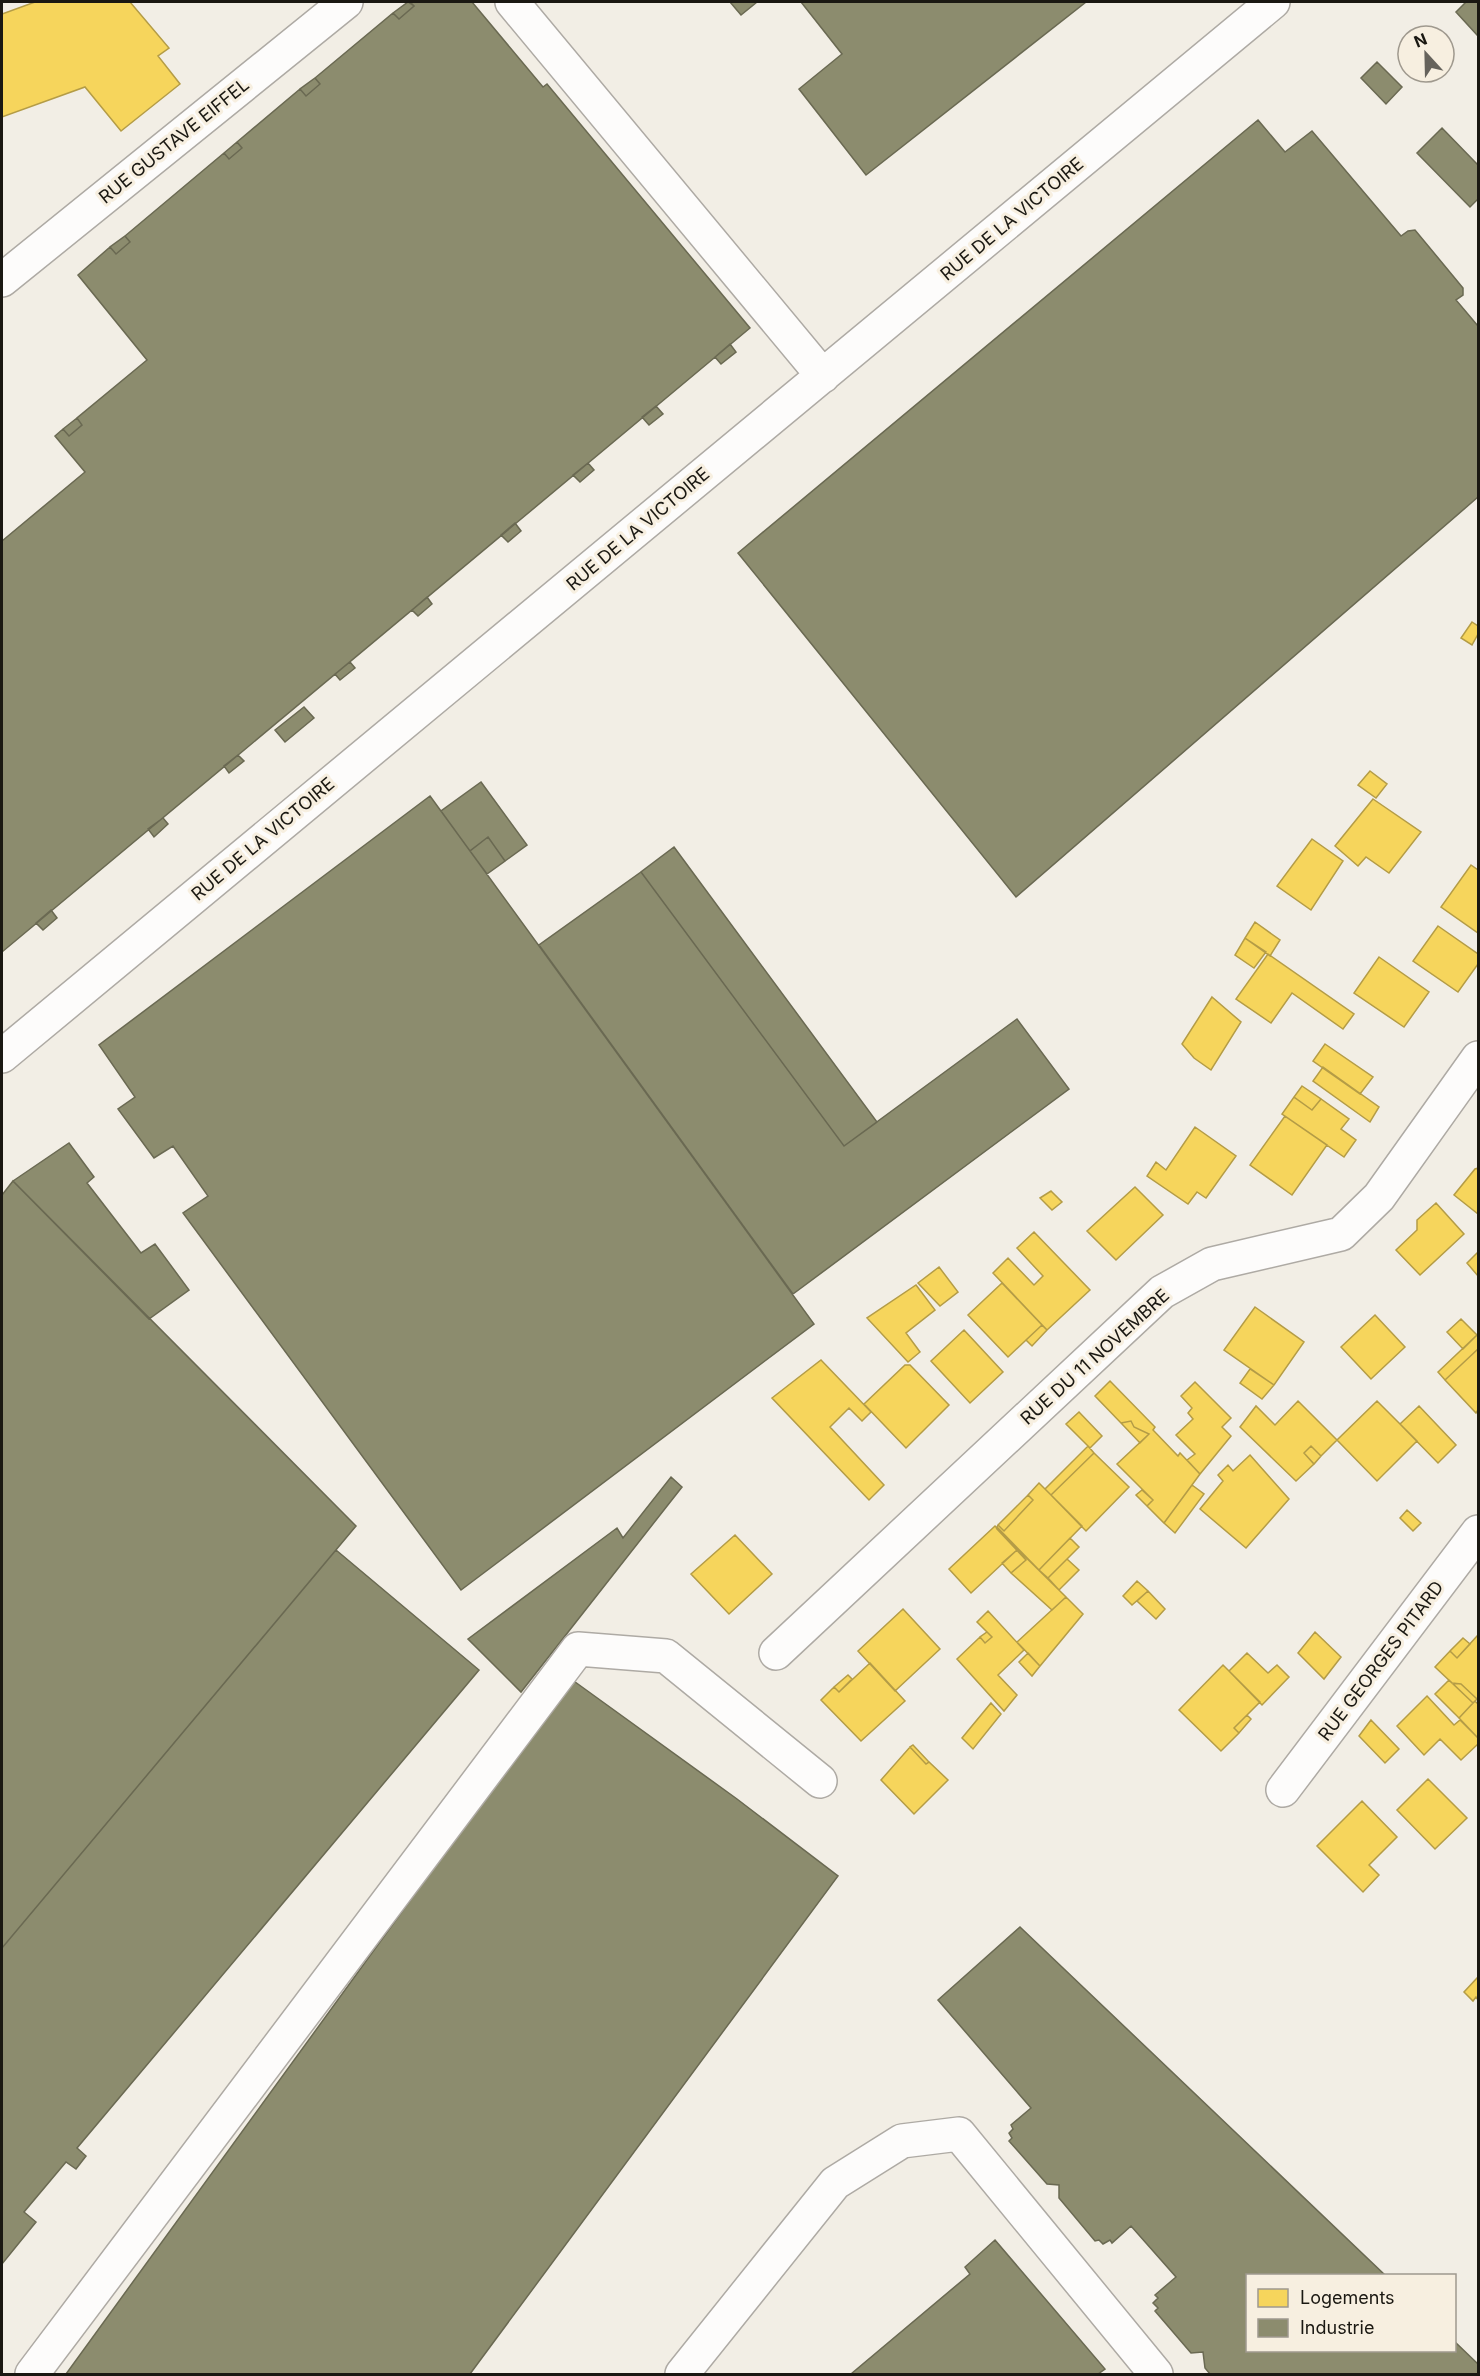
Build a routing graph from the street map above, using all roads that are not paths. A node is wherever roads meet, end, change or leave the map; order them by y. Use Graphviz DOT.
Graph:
graph roads {
  1 [pos="346,2"];
  2 [pos="512,2"];
  3 [pos="1273,2"];
  4 [pos="2,280"];
  5 [pos="823,376"];
  6 [pos="2,1056"];
  7 [pos="1479,1058"];
  8 [pos="1479,1532"];
  9 [pos="776,1653"];
  10 [pos="820,1780"];
  11 [pos="1283,1790"];
  12 [pos="32,2374"];
  13 [pos="682,2374"];
  14 [pos="1156,2374"];
  1 -- 4 [label="street, RUE GUSTAVE EIFFEL"];
  2 -- 5 [label="street"];
  3 -- 5 [label="street, RUE DE LA VICTOIRE"];
  5 -- 6 [label="street, RUE DE LA VICTOIRE"];
  7 -- 9 [label="street, RUE DU 11 NOVEMBRE"];
  8 -- 11 [label="street, RUE GEORGES PITARD"];
  10 -- 12 [label="street"];
  13 -- 14 [label="street"];
}
